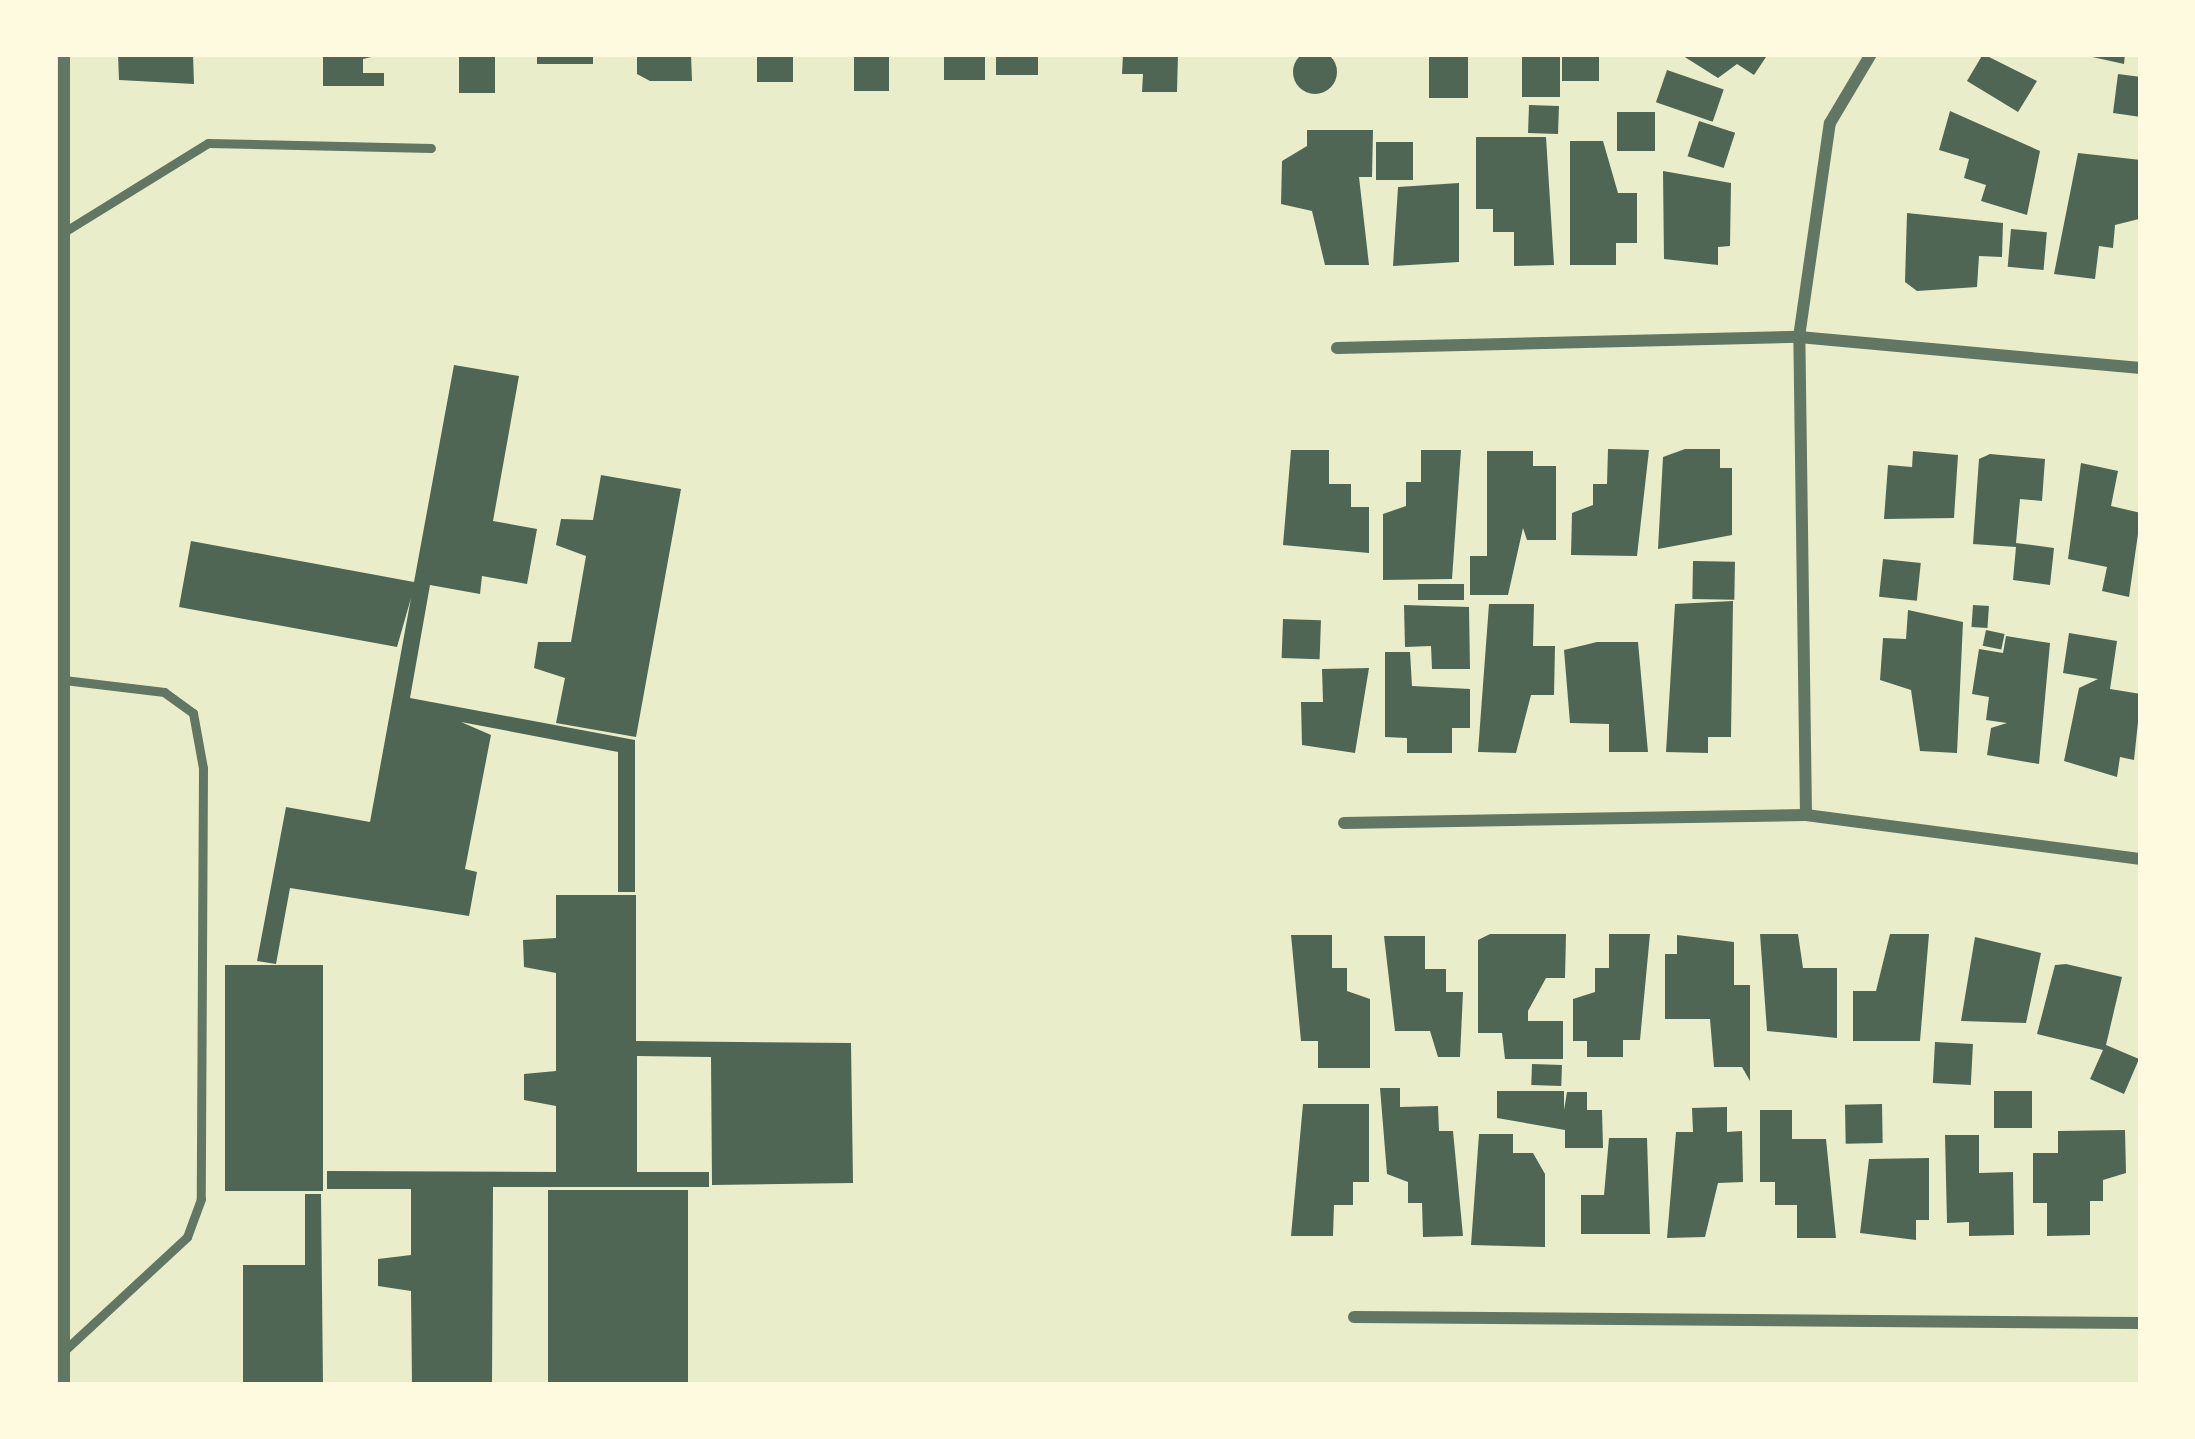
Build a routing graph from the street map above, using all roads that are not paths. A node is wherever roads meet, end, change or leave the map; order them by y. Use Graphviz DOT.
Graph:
graph roads {
  1 [pos="64,54"];
  2 [pos="1871,54"];
  3 [pos="431,148"];
  4 [pos="64,232"];
  5 [pos="1798,337"];
  6 [pos="1337,348"];
  7 [pos="2141,368"];
  8 [pos="59,376"];
  9 [pos="64,680"];
  10 [pos="1806,815"];
  11 [pos="1345,823"];
  12 [pos="59,855"];
  13 [pos="2141,859"];
  14 [pos="1354,1317"];
  15 [pos="2141,1323"];
  16 [pos="59,1351"];
  17 [pos="64,1385"];
  1 -- 4 [label="street"];
  2 -- 5 [label="street"];
  3 -- 4 [label="lane"];
  4 -- 8 [label="street"];
  5 -- 6 [label="street"];
  5 -- 7 [label="street"];
  5 -- 10 [label="street"];
  8 -- 9 [label="street"];
  9 -- 12 [label="street"];
  9 -- 16 [label="lane"];
  10 -- 11 [label="street"];
  10 -- 13 [label="street"];
  12 -- 16 [label="street"];
  14 -- 15 [label="street"];
  16 -- 17 [label="street"];
}
